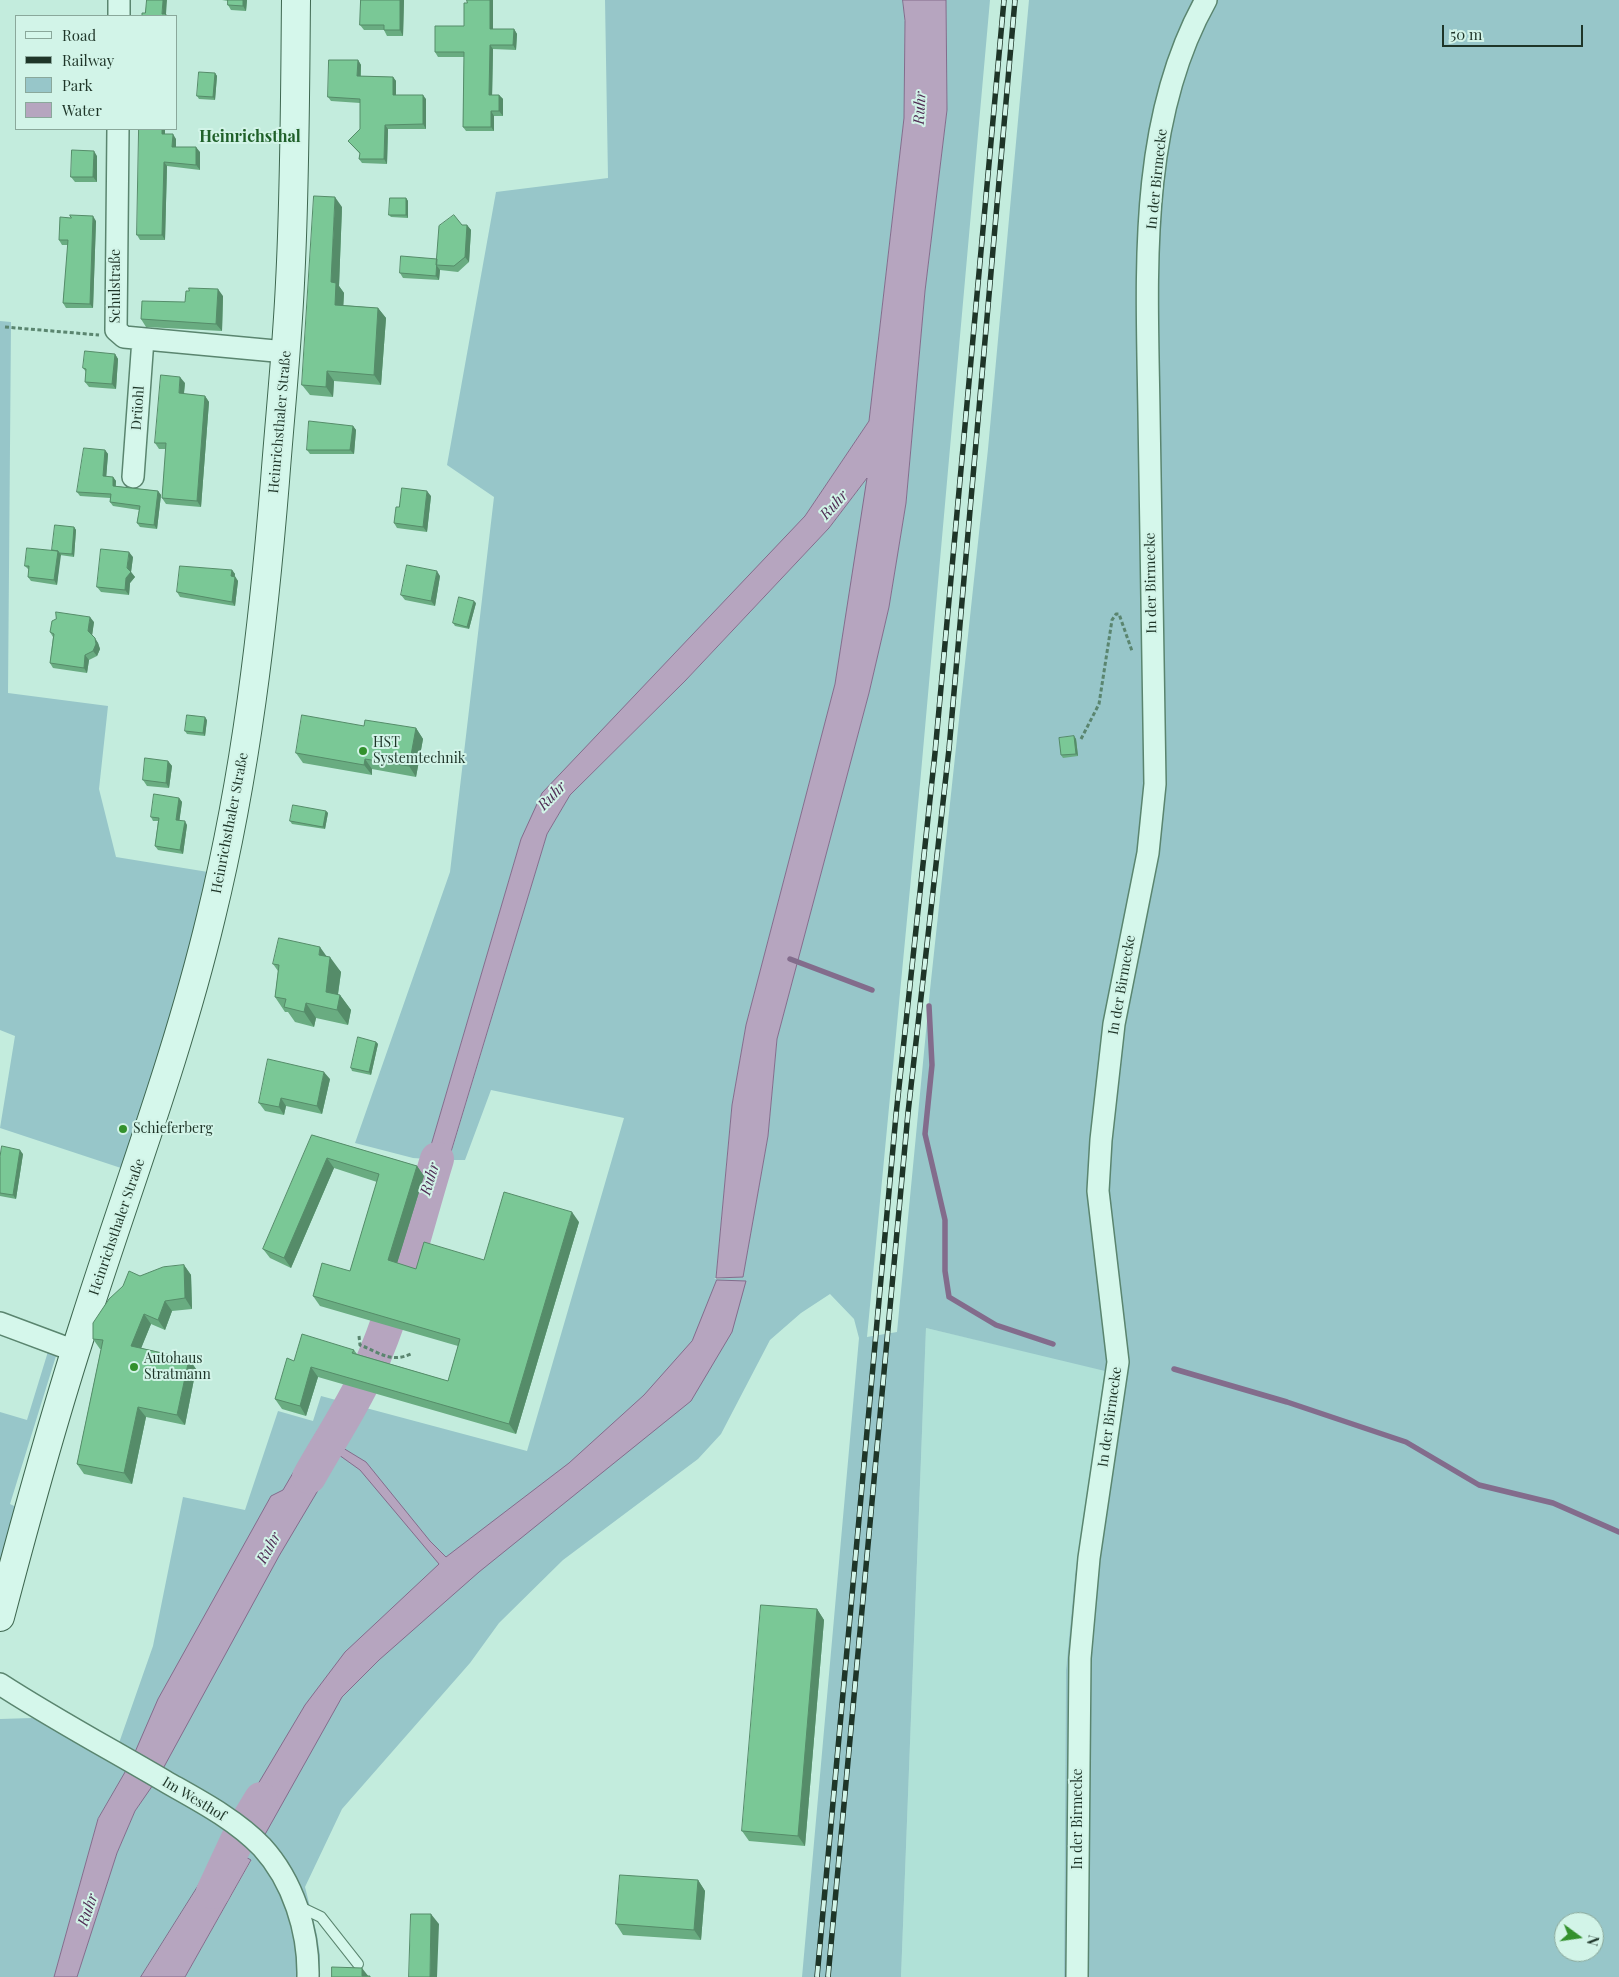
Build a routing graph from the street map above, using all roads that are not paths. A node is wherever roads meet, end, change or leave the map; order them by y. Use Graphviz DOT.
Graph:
graph roads {
  1 [pos="119,0"];
  2 [pos="296,0"];
  3 [pos="1206,0"];
  4 [pos="119,15"];
  5 [pos="118,130"];
  6 [pos="134,338"];
  7 [pos="286,352"];
  8 [pos="133,477"];
  9 [pos="0,1323"];
  10 [pos="76,1351"];
  11 [pos="0,1617"];
  12 [pos="0,1684"];
  13 [pos="296,1906"];
  14 [pos="358,1964"];
  15 [pos="308,1977"];
  16 [pos="1077,1977"];
  1 -- 4 [label="street"];
  2 -- 7 [label="main road, Heinrichsthaler Straße"];
  3 -- 16 [label="street, In der Birmecke"];
  5 -- 6 [label="street, Schulstraße"];
  6 -- 7 [label="street"];
  6 -- 8 [label="street, Drüohl"];
  7 -- 10 [label="main road, Heinrichsthaler Straße"];
  9 -- 10 [label="street"];
  10 -- 11 [label="main road, Heinrichsthaler Straße"];
  12 -- 13 [label="street, Im Westhof"];
  13 -- 14 [label="lane"];
  13 -- 15 [label="street, Im Westhof"];
}
